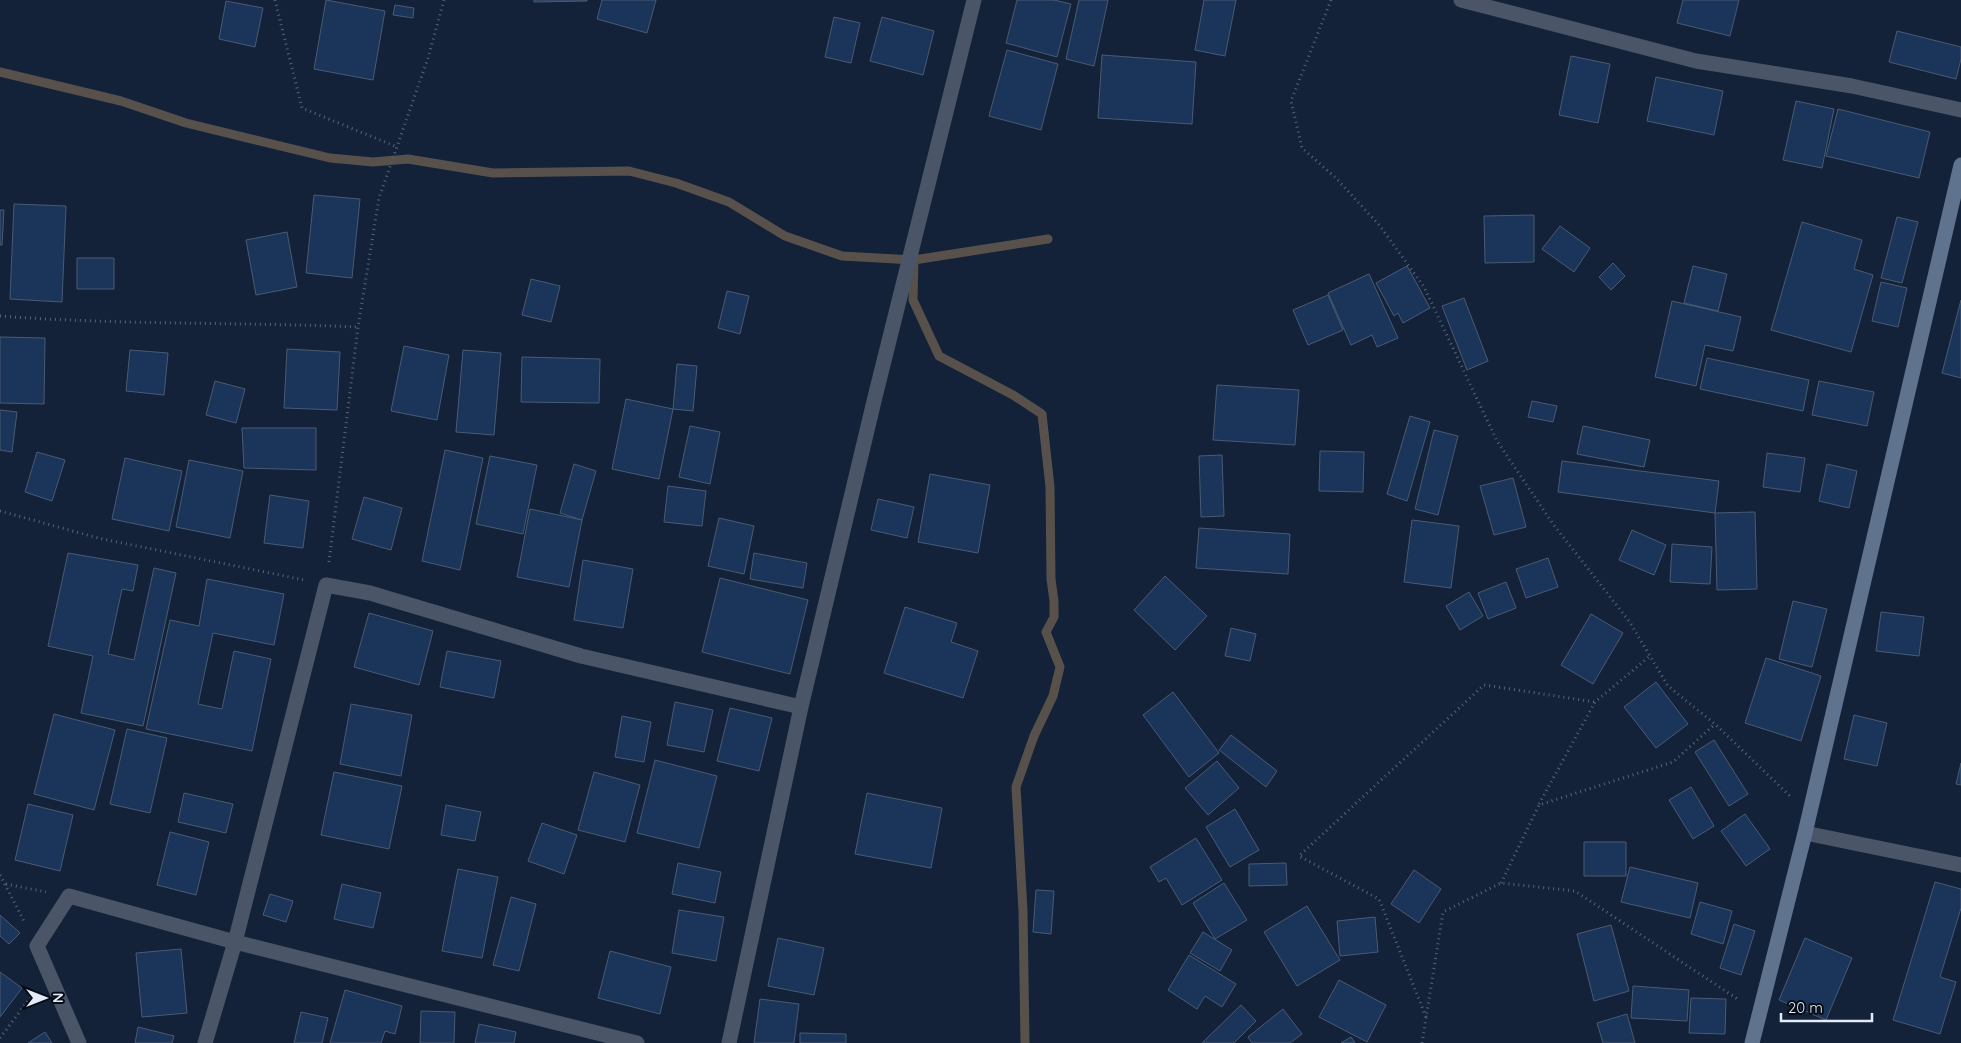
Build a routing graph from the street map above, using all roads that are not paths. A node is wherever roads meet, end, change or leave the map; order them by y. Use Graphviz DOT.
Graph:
graph roads {
  1 [pos="974,0"];
  2 [pos="1460,0"];
  3 [pos="1961,110"];
  4 [pos="1961,165"];
  5 [pos="801,708"];
  6 [pos="1805,832"];
  7 [pos="1961,865"];
  8 [pos="235,942"];
  9 [pos="79,1043"];
  10 [pos="205,1043"];
  11 [pos="637,1043"];
  12 [pos="729,1043"];
  13 [pos="1752,1043"];
  1 -- 5 [label="street"];
  2 -- 3 [label="street"];
  4 -- 6 [label="street"];
  5 -- 8 [label="street"];
  5 -- 12 [label="street"];
  6 -- 7 [label="street"];
  6 -- 13 [label="street"];
  8 -- 9 [label="street"];
  8 -- 10 [label="street"];
  8 -- 11 [label="street"];
}
